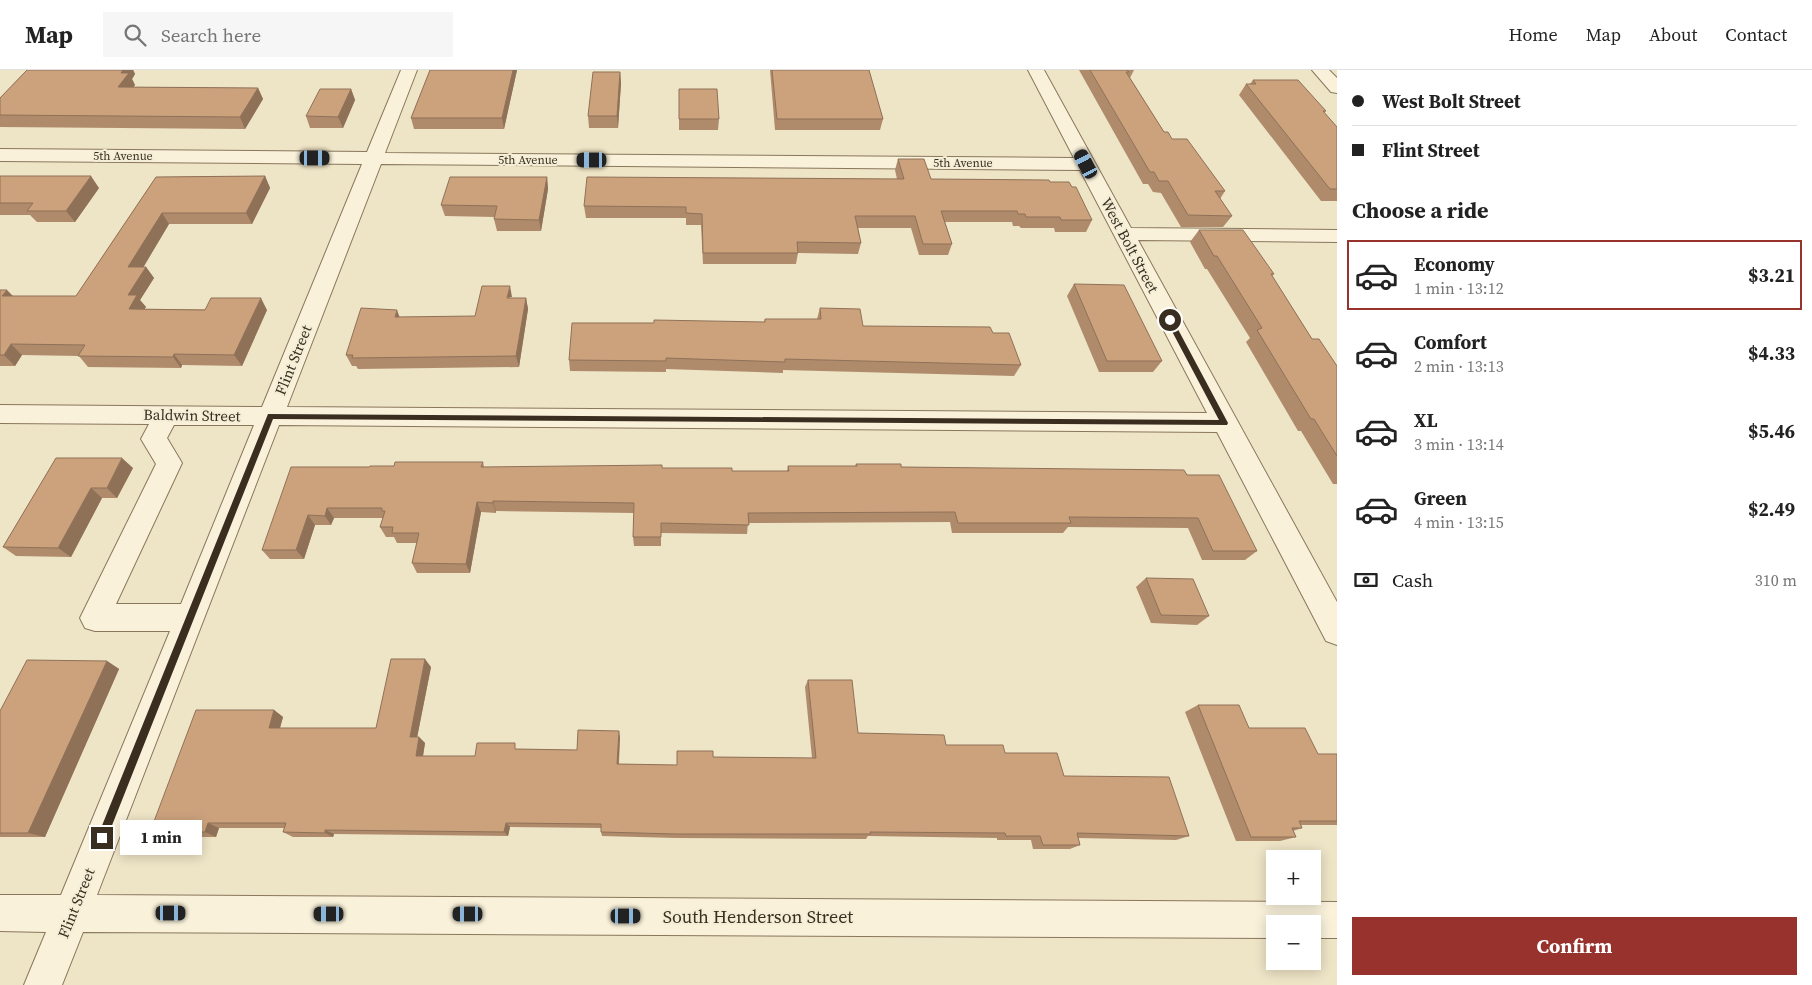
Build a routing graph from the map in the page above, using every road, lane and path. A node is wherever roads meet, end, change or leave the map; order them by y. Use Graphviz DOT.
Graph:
graph roads {
  1 [pos="409,70"];
  2 [pos="1036,70"];
  3 [pos="1320,70"];
  4 [pos="1337,88"];
  5 [pos="0,156"];
  6 [pos="374,158"];
  7 [pos="1086,164"];
  8 [pos="1124,234"];
  9 [pos="1337,236"];
  10 [pos="0,414"];
  11 [pos="166,415"];
  12 [pos="271,416"];
  13 [pos="1224,423"];
  14 [pos="1329,603"];
  15 [pos="190,616"];
  16 [pos="1337,631"];
  17 [pos="72,912"];
  18 [pos="0,913"];
  19 [pos="1337,920"];
  20 [pos="43,985"];
  1 -- 6 [label="street, Flint Street"];
  2 -- 7 [label="street, West Bolt Street"];
  3 -- 4 [label="street"];
  5 -- 6 [label="street, 5th Avenue"];
  6 -- 7 [label="street, 5th Avenue"];
  6 -- 12 [label="street, Flint Street"];
  7 -- 8 [label="street, West Bolt Street"];
  8 -- 9 [label="street"];
  8 -- 13 [label="street, West Bolt Street"];
  10 -- 11 [label="street, Baldwin Street"];
  11 -- 12 [label="street, Baldwin Street"];
  11 -- 15 [label="street"];
  12 -- 13 [label="street, Baldwin Street"];
  12 -- 15 [label="street, Flint Street"];
  13 -- 14 [label="street, West Bolt Street"];
  14 -- 16 [label="street, West Bolt Street"];
  15 -- 17 [label="street, Flint Street"];
  17 -- 18 [label="street, South Henderson Street"];
  17 -- 19 [label="street, South Henderson Street"];
  17 -- 20 [label="street, Flint Street"];
}
